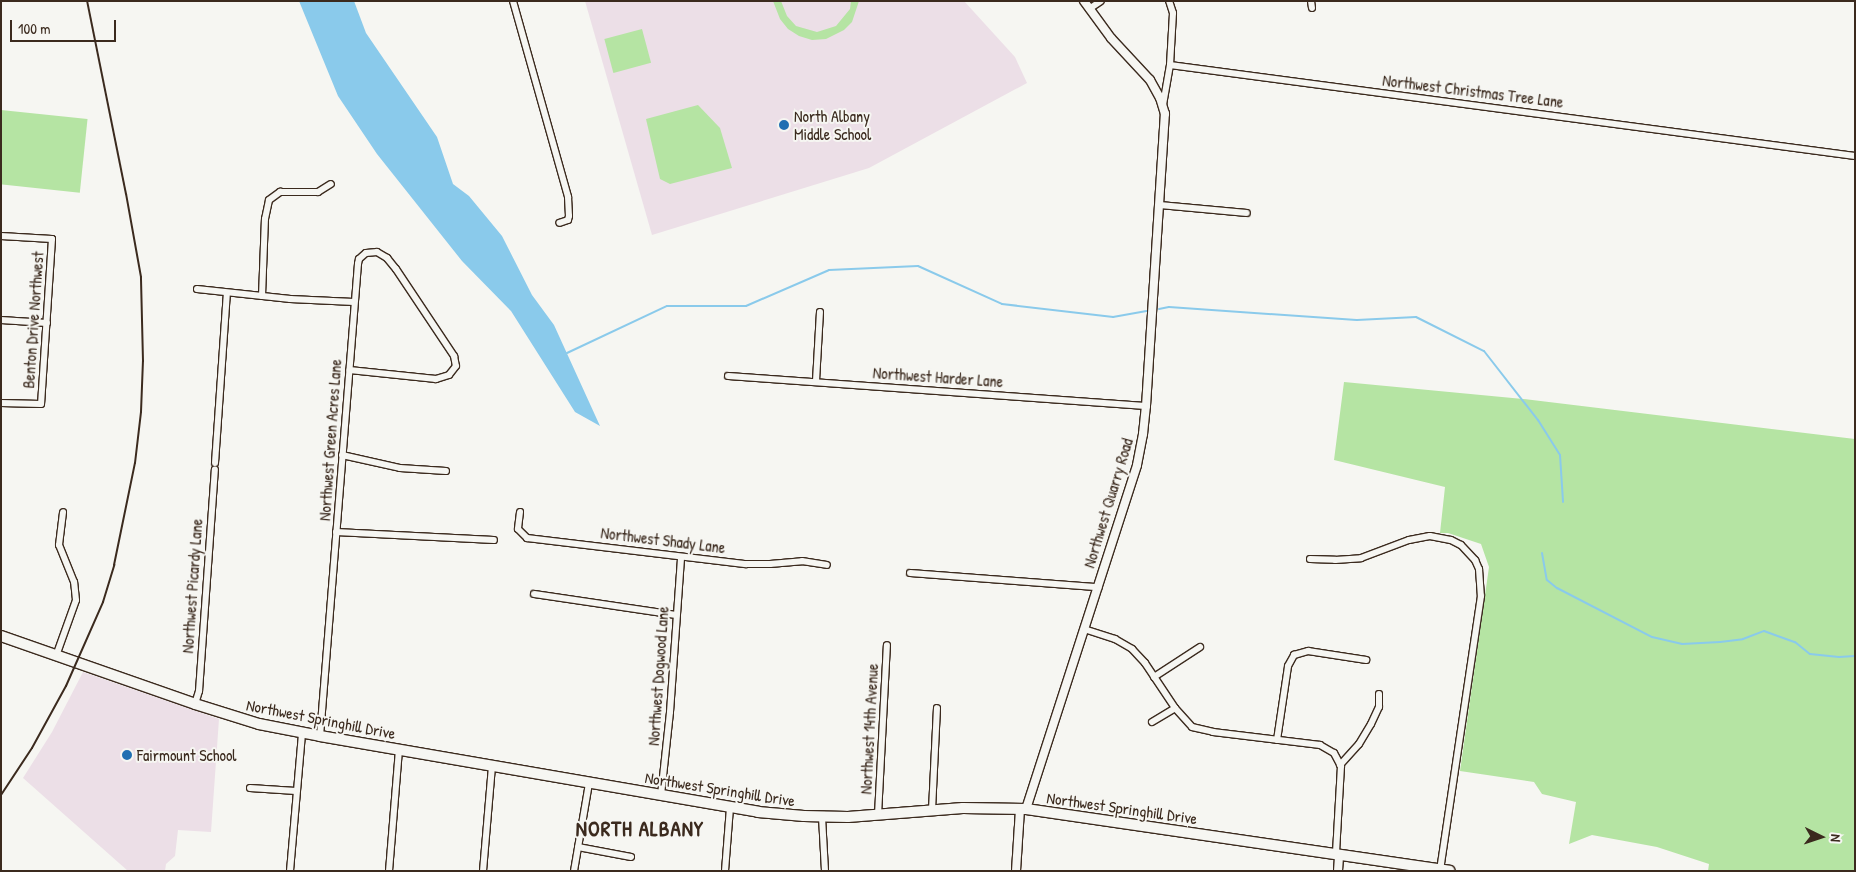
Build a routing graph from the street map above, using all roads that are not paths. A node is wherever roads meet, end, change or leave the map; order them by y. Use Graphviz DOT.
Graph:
graph roads {
  1 [pos="513,1"];
  2 [pos="1084,1"];
  3 [pos="1101,1"];
  4 [pos="1170,1"];
  5 [pos="1089,8"];
  6 [pos="1170,65"];
  7 [pos="1163,105"];
  8 [pos="1855,156"];
  9 [pos="331,184"];
  10 [pos="1160,205"];
  11 [pos="1247,213"];
  12 [pos="559,223"];
  13 [pos="1,236"];
  14 [pos="197,289"];
  15 [pos="227,293"];
  16 [pos="262,296"];
  17 [pos="354,302"];
  18 [pos="820,312"];
  19 [pos="1,320"];
  20 [pos="47,323"];
  21 [pos="349,370"];
  22 [pos="728,376"];
  23 [pos="816,381"];
  24 [pos="1,403"];
  25 [pos="1146,406"];
  26 [pos="342,454"];
  27 [pos="446,471"];
  28 [pos="63,512"];
  29 [pos="520,512"];
  30 [pos="336,532"];
  31 [pos="494,540"];
  32 [pos="680,557"];
  33 [pos="1310,559"];
  34 [pos="827,565"];
  35 [pos="910,573"];
  36 [pos="1098,587"];
  37 [pos="534,594"];
  38 [pos="676,615"];
  39 [pos="1084,629"];
  40 [pos="1,636"];
  41 [pos="887,645"];
  42 [pos="1200,647"];
  43 [pos="56,656"];
  44 [pos="1366,660"];
  45 [pos="1154,677"];
  46 [pos="1380,694"];
  47 [pos="195,704"];
  48 [pos="937,708"];
  49 [pos="1175,708"];
  50 [pos="1152,722"];
  51 [pos="302,733"];
  52 [pos="320,736"];
  53 [pos="1277,740"];
  54 [pos="399,750"];
  55 [pos="1340,765"];
  56 [pos="492,766"];
  57 [pos="589,783"];
  58 [pos="250,788"];
  59 [pos="296,792"];
  60 [pos="661,796"];
  61 [pos="730,808"];
  62 [pos="1023,809"];
  63 [pos="932,810"];
  64 [pos="878,815"];
  65 [pos="822,817"];
  66 [pos="578,847"];
  67 [pos="1337,854"];
  68 [pos="631,857"];
  69 [pos="1438,870"];
  70 [pos="290,871"];
  71 [pos="389,871"];
  72 [pos="483,871"];
  73 [pos="574,871"];
  74 [pos="725,871"];
  75 [pos="825,871"];
  76 [pos="1016,871"];
  77 [pos="1338,871"];
  1 -- 12 [label="street"];
  2 -- 5 [label="street, Northwest Quarry Road"];
  3 -- 5 [label="street"];
  4 -- 6 [label="street, Northwest Quarry Road"];
  5 -- 7 [label="street, Northwest Quarry Road"];
  6 -- 7 [label="street, Northwest Quarry Road"];
  6 -- 8 [label="street, Northwest Christmas Tree Lane"];
  7 -- 10 [label="street, Northwest Quarry Road"];
  9 -- 16 [label="street"];
  10 -- 11 [label="street"];
  10 -- 25 [label="street, Northwest Quarry Road"];
  13 -- 20 [label="street, Benton Drive Northwest"];
  14 -- 15 [label="street"];
  15 -- 16 [label="street"];
  15 -- 47 [label="street, Northwest Picardy Lane"];
  16 -- 17 [label="street"];
  17 -- 21 [label="street, Northwest Green Acres Lane"];
  17 -- 21 [label="street, Northwest Green Acres Lane"];
  18 -- 23 [label="street"];
  19 -- 20 [label="street"];
  20 -- 24 [label="street, Benton Drive Northwest"];
  21 -- 26 [label="street, Northwest Green Acres Lane"];
  22 -- 23 [label="street, Northwest Harder Lane"];
  23 -- 25 [label="street, Northwest Harder Lane"];
  25 -- 36 [label="street, Northwest Quarry Road"];
  26 -- 27 [label="street"];
  26 -- 30 [label="street, Northwest Green Acres Lane"];
  28 -- 43 [label="street"];
  29 -- 32 [label="street, Northwest Shady Lane"];
  30 -- 31 [label="street"];
  30 -- 52 [label="street, Northwest Green Acres Lane"];
  32 -- 34 [label="street, Northwest Shady Lane"];
  32 -- 38 [label="street, Northwest Dogwood Lane"];
  33 -- 69 [label="street"];
  35 -- 36 [label="street"];
  36 -- 39 [label="street, Northwest Quarry Road"];
  37 -- 38 [label="street"];
  38 -- 60 [label="street, Northwest Dogwood Lane"];
  39 -- 45 [label="street"];
  39 -- 62 [label="street, Northwest Quarry Road"];
  40 -- 43 [label="main road, Northwest Springhill Drive"];
  41 -- 64 [label="street, Northwest 14th Avenue"];
  42 -- 45 [label="street"];
  43 -- 47 [label="main road, Northwest Springhill Drive"];
  44 -- 53 [label="street"];
  45 -- 49 [label="street"];
  46 -- 55 [label="street"];
  47 -- 51 [label="main road, Northwest Springhill Drive"];
  48 -- 63 [label="street"];
  49 -- 50 [label="street"];
  49 -- 53 [label="street"];
  51 -- 52 [label="main road, Northwest Springhill Drive"];
  51 -- 59 [label="street"];
  52 -- 54 [label="main road, Northwest Springhill Drive"];
  53 -- 55 [label="street"];
  54 -- 56 [label="main road, Northwest Springhill Drive"];
  54 -- 71 [label="street"];
  55 -- 67 [label="street"];
  56 -- 57 [label="main road, Northwest Springhill Drive"];
  56 -- 72 [label="street"];
  57 -- 60 [label="main road, Northwest Springhill Drive"];
  57 -- 66 [label="street"];
  58 -- 59 [label="street"];
  59 -- 70 [label="street"];
  60 -- 61 [label="main road, Northwest Springhill Drive"];
  61 -- 65 [label="main road, Northwest Springhill Drive"];
  61 -- 74 [label="street"];
  62 -- 63 [label="main road, Northwest Springhill Drive"];
  62 -- 67 [label="main road, Northwest Springhill Drive"];
  62 -- 76 [label="street, Northwest Quarry Road"];
  63 -- 64 [label="main road, Northwest Springhill Drive"];
  64 -- 65 [label="main road, Northwest Springhill Drive"];
  65 -- 75 [label="street"];
  66 -- 68 [label="street"];
  66 -- 73 [label="street"];
  67 -- 69 [label="main road, Northwest Springhill Drive"];
  67 -- 77 [label="street"];
}
